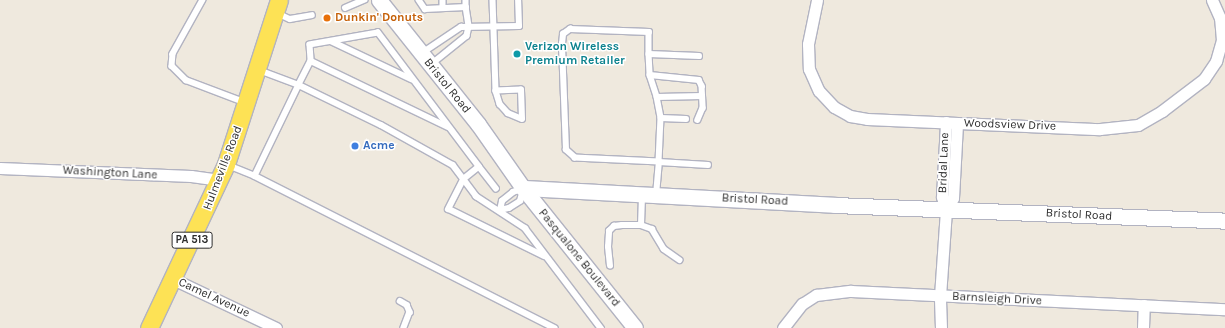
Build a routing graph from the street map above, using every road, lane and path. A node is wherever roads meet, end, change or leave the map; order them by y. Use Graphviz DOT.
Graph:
graph roads {
  1 [pos="203,0"];
  2 [pos="364,0"];
  3 [pos="379,0"];
  4 [pos="419,0"];
  5 [pos="443,0"];
  6 [pos="466,0"];
  7 [pos="493,0"];
  8 [pos="518,0"];
  9 [pos="817,0"];
  10 [pos="1212,0"];
  11 [pos="355,2"];
  12 [pos="277,6"];
  13 [pos="466,7"];
  14 [pos="345,8"];
  15 [pos="443,8"];
  16 [pos="312,15"];
  17 [pos="469,27"];
  18 [pos="494,27"];
  19 [pos="331,41"];
  20 [pos="649,54"];
  21 [pos="698,56"];
  22 [pos="426,59"];
  23 [pos="311,61"];
  24 [pos="258,70"];
  25 [pos="650,75"];
  26 [pos="413,80"];
  27 [pos="299,86"];
  28 [pos="496,91"];
  29 [pos="702,96"];
  30 [pos="657,97"];
  31 [pos="247,104"];
  32 [pos="661,118"];
  33 [pos="686,119"];
  34 [pos="698,120"];
  35 [pos="951,122"];
  36 [pos="449,127"];
  37 [pos="659,162"];
  38 [pos="226,164"];
  39 [pos="708,165"];
  40 [pos="479,167"];
  41 [pos="0,168"];
  42 [pos="255,176"];
  43 [pos="464,179"];
  44 [pos="220,180"];
  45 [pos="523,188"];
  46 [pos="496,189"];
  47 [pos="649,195"];
  48 [pos="500,210"];
  49 [pos="946,210"];
  50 [pos="1225,221"];
  51 [pos="641,225"];
  52 [pos="544,256"];
  53 [pos="680,260"];
  54 [pos="610,266"];
  55 [pos="173,279"];
  56 [pos="940,296"];
  57 [pos="400,301"];
  58 [pos="1144,305"];
  59 [pos="1225,309"];
  60 [pos="149,328"];
  61 [pos="276,328"];
  62 [pos="404,328"];
  63 [pos="555,328"];
  64 [pos="601,328"];
  65 [pos="635,328"];
  66 [pos="783,328"];
  67 [pos="941,328"];
  68 [pos="1143,328"];
  1 -- 31 [label="lane"];
  2 -- 11 [label="lane"];
  3 -- 22 [label="main road, Bristol Road"];
  4 -- 15 [label="lane"];
  5 -- 15 [label="lane"];
  6 -- 13 [label="lane"];
  7 -- 18 [label="lane"];
  8 -- 18 [label="lane"];
  9 -- 35 [label="street, Woodsview Drive"];
  10 -- 35 [label="street, Woodsview Drive"];
  11 -- 14 [label="lane"];
  12 -- 16 [label="lane"];
  12 -- 24 [label="main road, Hulmeville Road / PA 513"];
  13 -- 15 [label="lane"];
  13 -- 17 [label="lane"];
  17 -- 18 [label="lane"];
  17 -- 22 [label="lane"];
  17 -- 22 [label="lane"];
  18 -- 28 [label="lane"];
  19 -- 23 [label="lane"];
  19 -- 26 [label="lane"];
  19 -- 26 [label="lane"];
  20 -- 21 [label="lane"];
  20 -- 25 [label="lane"];
  20 -- 37 [label="lane"];
  22 -- 45 [label="main road, Bristol Road"];
  23 -- 27 [label="lane"];
  23 -- 36 [label="lane"];
  24 -- 27 [label="lane"];
  24 -- 31 [label="main road, Hulmeville Road / PA 513"];
  25 -- 29 [label="lane"];
  25 -- 30 [label="lane"];
  26 -- 36 [label="lane"];
  27 -- 42 [label="lane"];
  27 -- 43 [label="lane"];
  28 -- 28 [label="lane"];
  29 -- 30 [label="lane"];
  29 -- 34 [label="lane"];
  30 -- 32 [label="lane"];
  31 -- 38 [label="main road, Hulmeville Road / PA 513"];
  32 -- 33 [label="lane"];
  32 -- 37 [label="lane"];
  35 -- 49 [label="street, Bridal Lane"];
  36 -- 40 [label="lane"];
  37 -- 39 [label="lane"];
  37 -- 47 [label="lane"];
  38 -- 42 [label="lane"];
  38 -- 44 [label="main road, Hulmeville Road / PA 513"];
  40 -- 43 [label="lane"];
  40 -- 46 [label="lane"];
  41 -- 44 [label="street, Washington Lane"];
  42 -- 63 [label="lane"];
  43 -- 48 [label="lane"];
  43 -- 52 [label="lane"];
  44 -- 55 [label="main road, Hulmeville Road / PA 513"];
  45 -- 47 [label="main road, Bristol Road"];
  45 -- 48 [label="lane"];
  45 -- 48 [label="lane"];
  45 -- 65 [label="main road, Pasqualone Boulevard"];
  47 -- 49 [label="main road, Bristol Road"];
  47 -- 51 [label="lane"];
  48 -- 52 [label="lane"];
  49 -- 50 [label="main road, Bristol Road"];
  49 -- 56 [label="street, Bridal Lane"];
  51 -- 53 [label="lane"];
  51 -- 54 [label="lane"];
  52 -- 64 [label="lane"];
  55 -- 60 [label="main road, Hulmeville Road / PA 513"];
  55 -- 61 [label="street, Camel Avenue"];
  56 -- 58 [label="street, Barnsleigh Drive"];
  56 -- 66 [label="street, Barnsleigh Drive"];
  56 -- 67 [label="street, Bridal Lane"];
  57 -- 62 [label="lane"];
  58 -- 59 [label="street, Barnsleigh Drive"];
  58 -- 68 [label="street"];
}
